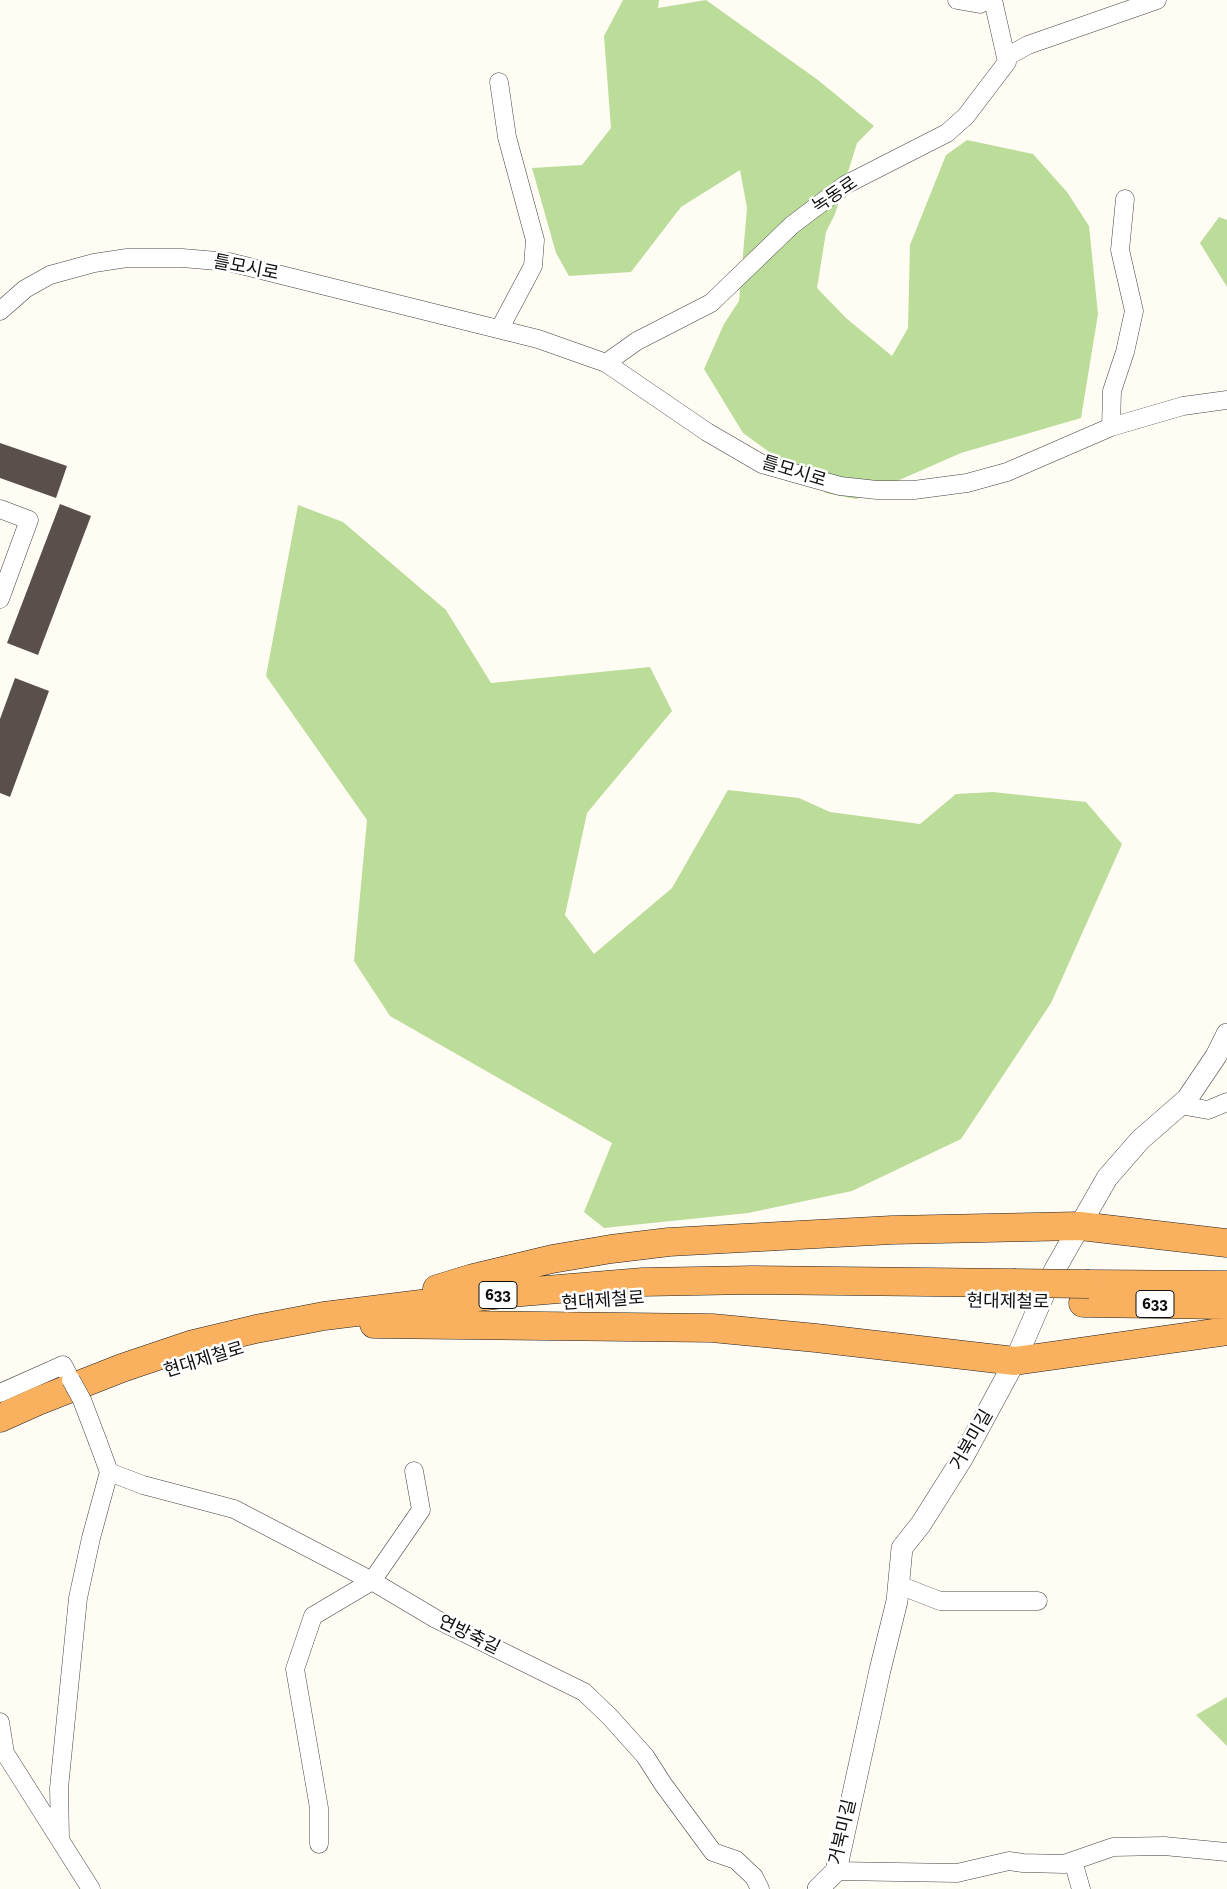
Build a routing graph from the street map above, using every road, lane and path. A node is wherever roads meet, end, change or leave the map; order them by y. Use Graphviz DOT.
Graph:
graph roads {
  1 [pos="957,0"];
  2 [pos="987,0"];
  3 [pos="993,0"];
  4 [pos="1158,0"];
  5 [pos="1006,57"];
  6 [pos="499,82"];
  7 [pos="1125,199"];
  8 [pos="0,311"];
  9 [pos="500,328"];
  10 [pos="606,363"];
  11 [pos="1227,400"];
  12 [pos="1111,427"];
  13 [pos="0,509"];
  14 [pos="0,599"];
  15 [pos="1227,1034"];
  16 [pos="1227,1102"];
  17 [pos="1180,1106"];
  18 [pos="1080,1226"];
  19 [pos="1227,1244"];
  20 [pos="1227,1285"];
  21 [pos="1086,1293"];
  22 [pos="1227,1304"];
  23 [pos="364,1317"];
  24 [pos="1227,1331"];
  25 [pos="1015,1361"];
  26 [pos="0,1393"];
  27 [pos="0,1418"];
  28 [pos="0,1438"];
  29 [pos="414,1471"];
  30 [pos="108,1472"];
  31 [pos="372,1581"];
  32 [pos="899,1585"];
  33 [pos="1038,1601"];
  34 [pos="0,1722"];
  35 [pos="60,1838"];
  36 [pos="319,1844"];
  37 [pos="1227,1852"];
  38 [pos="1074,1861"];
  39 [pos="836,1871"];
  40 [pos="91,1889"];
  41 [pos="760,1889"];
  42 [pos="818,1889"];
  43 [pos="1081,1889"];
  1 -- 2 [label="street"];
  3 -- 5 [label="street"];
  4 -- 5 [label="street"];
  5 -- 10 [label="street, 녹동로"];
  6 -- 9 [label="street"];
  7 -- 12 [label="street"];
  8 -- 9 [label="street, 틀모시로"];
  9 -- 10 [label="street, 틀모시로"];
  10 -- 12 [label="street, 틀모시로"];
  11 -- 12 [label="street, 틀모시로"];
  13 -- 14 [label="street"];
  15 -- 17 [label="street, 거북미길"];
  16 -- 17 [label="street"];
  17 -- 18 [label="street, 거북미길"];
  18 -- 19 [label="highway"];
  18 -- 23 [label="highway"];
  18 -- 25 [label="street, 거북미길"];
  20 -- 21 [label="highway, 현대제철로 / 633"];
  21 -- 22 [label="highway, 현대제철로 / 633"];
  21 -- 23 [label="highway, 현대제철로 / 633, bridge"];
  23 -- 25 [label="highway"];
  23 -- 27 [label="highway, 현대제철로 / 633"];
  23 -- 28 [label="highway, 현대제철로 / 633"];
  24 -- 25 [label="highway"];
  25 -- 32 [label="street, 거북미길"];
  26 -- 30 [label="street, bridge"];
  29 -- 31 [label="street"];
  30 -- 31 [label="street, 연방축길"];
  30 -- 35 [label="street"];
  31 -- 36 [label="street"];
  31 -- 41 [label="street, 연방축길"];
  32 -- 33 [label="street"];
  32 -- 39 [label="street, 거북미길"];
  34 -- 35 [label="street"];
  35 -- 40 [label="street"];
  37 -- 38 [label="street"];
  38 -- 39 [label="street"];
  38 -- 43 [label="street"];
  39 -- 42 [label="street, 거북미길"];
}
